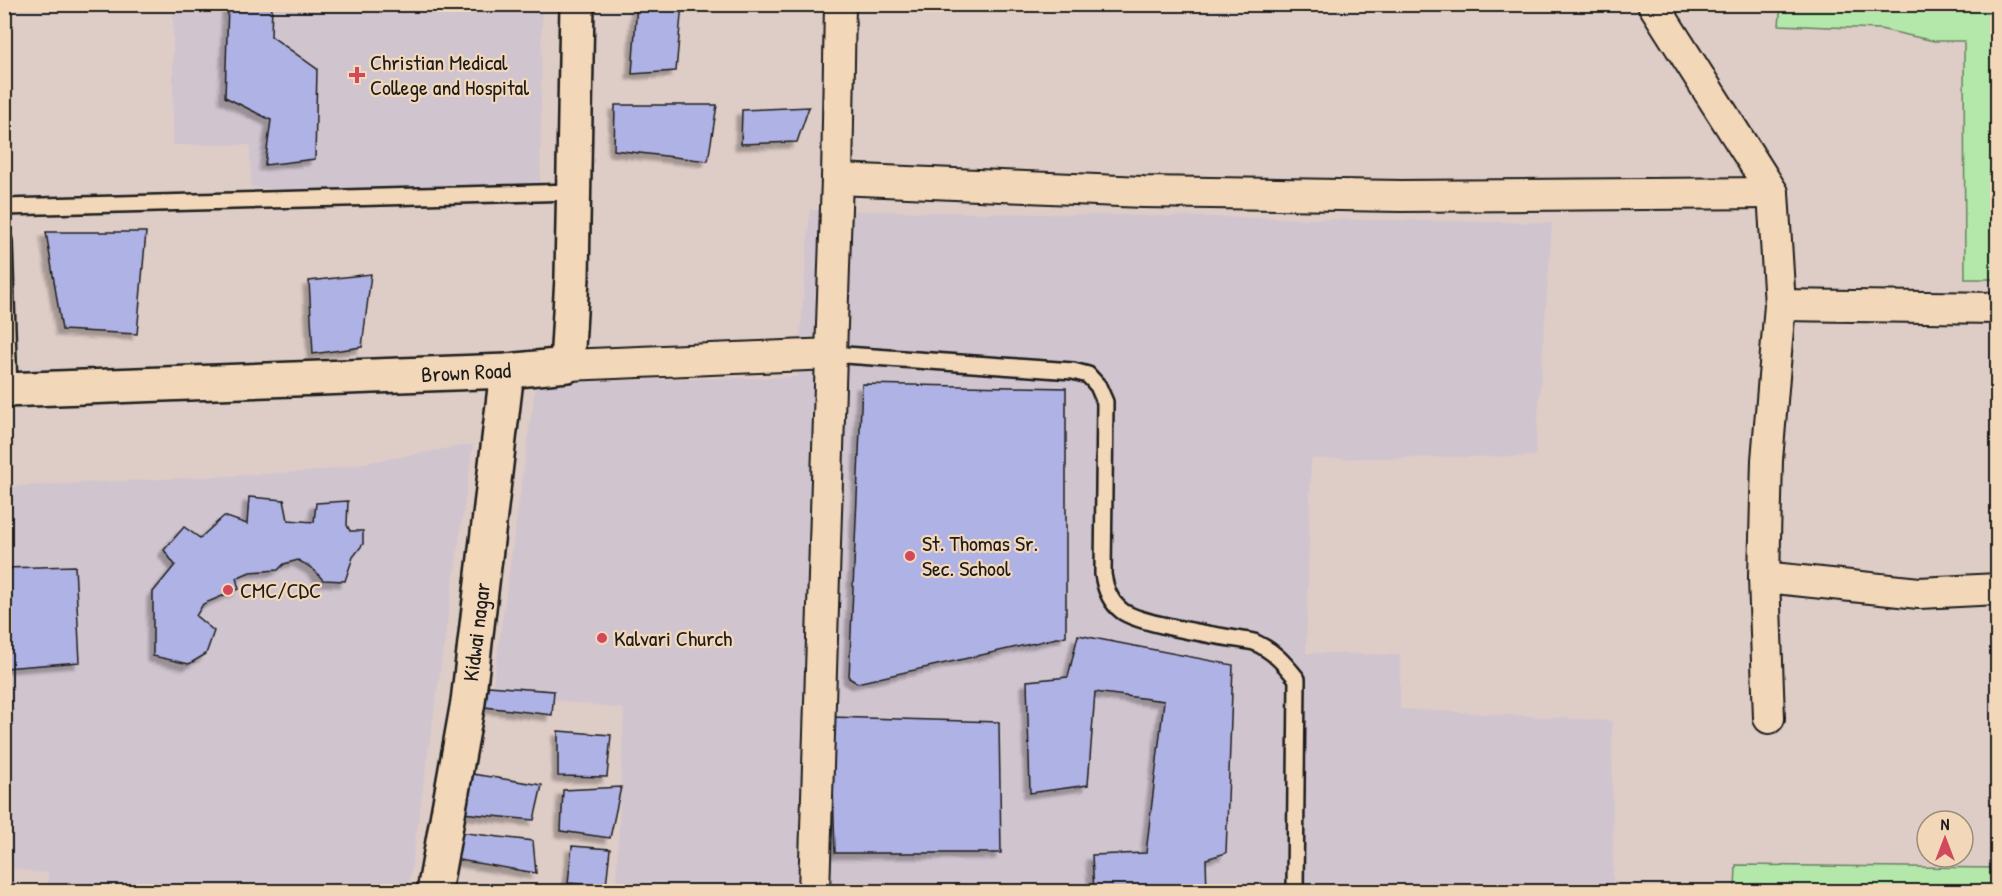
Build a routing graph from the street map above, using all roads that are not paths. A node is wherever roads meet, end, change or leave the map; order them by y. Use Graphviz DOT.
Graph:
graph roads {
  1 [pos="577,4"];
  2 [pos="840,4"];
  3 [pos="1653,4"];
  4 [pos="837,179"];
  5 [pos="573,192"];
  6 [pos="1773,193"];
  7 [pos="4,207"];
  8 [pos="4,241"];
  9 [pos="1780,305"];
  10 [pos="1998,308"];
  11 [pos="831,354"];
  12 [pos="567,365"];
  13 [pos="507,370"];
  14 [pos="7,390"];
  15 [pos="1764,577"];
  16 [pos="1998,589"];
  17 [pos="1769,718"];
  18 [pos="434,891"];
  19 [pos="814,891"];
  20 [pos="1295,891"];
  1 -- 5 [label="street"];
  2 -- 4 [label="street"];
  3 -- 6 [label="street"];
  4 -- 6 [label="street"];
  4 -- 11 [label="street"];
  5 -- 7 [label="lane"];
  5 -- 12 [label="street"];
  6 -- 9 [label="street"];
  8 -- 14 [label="lane"];
  9 -- 10 [label="street"];
  9 -- 15 [label="street"];
  11 -- 12 [label="street"];
  11 -- 19 [label="street"];
  11 -- 20 [label="lane"];
  12 -- 13 [label="street, Brown Road"];
  13 -- 14 [label="street, Brown Road"];
  13 -- 18 [label="street, Kidwai nagar"];
  15 -- 16 [label="street"];
  15 -- 17 [label="street"];
}
